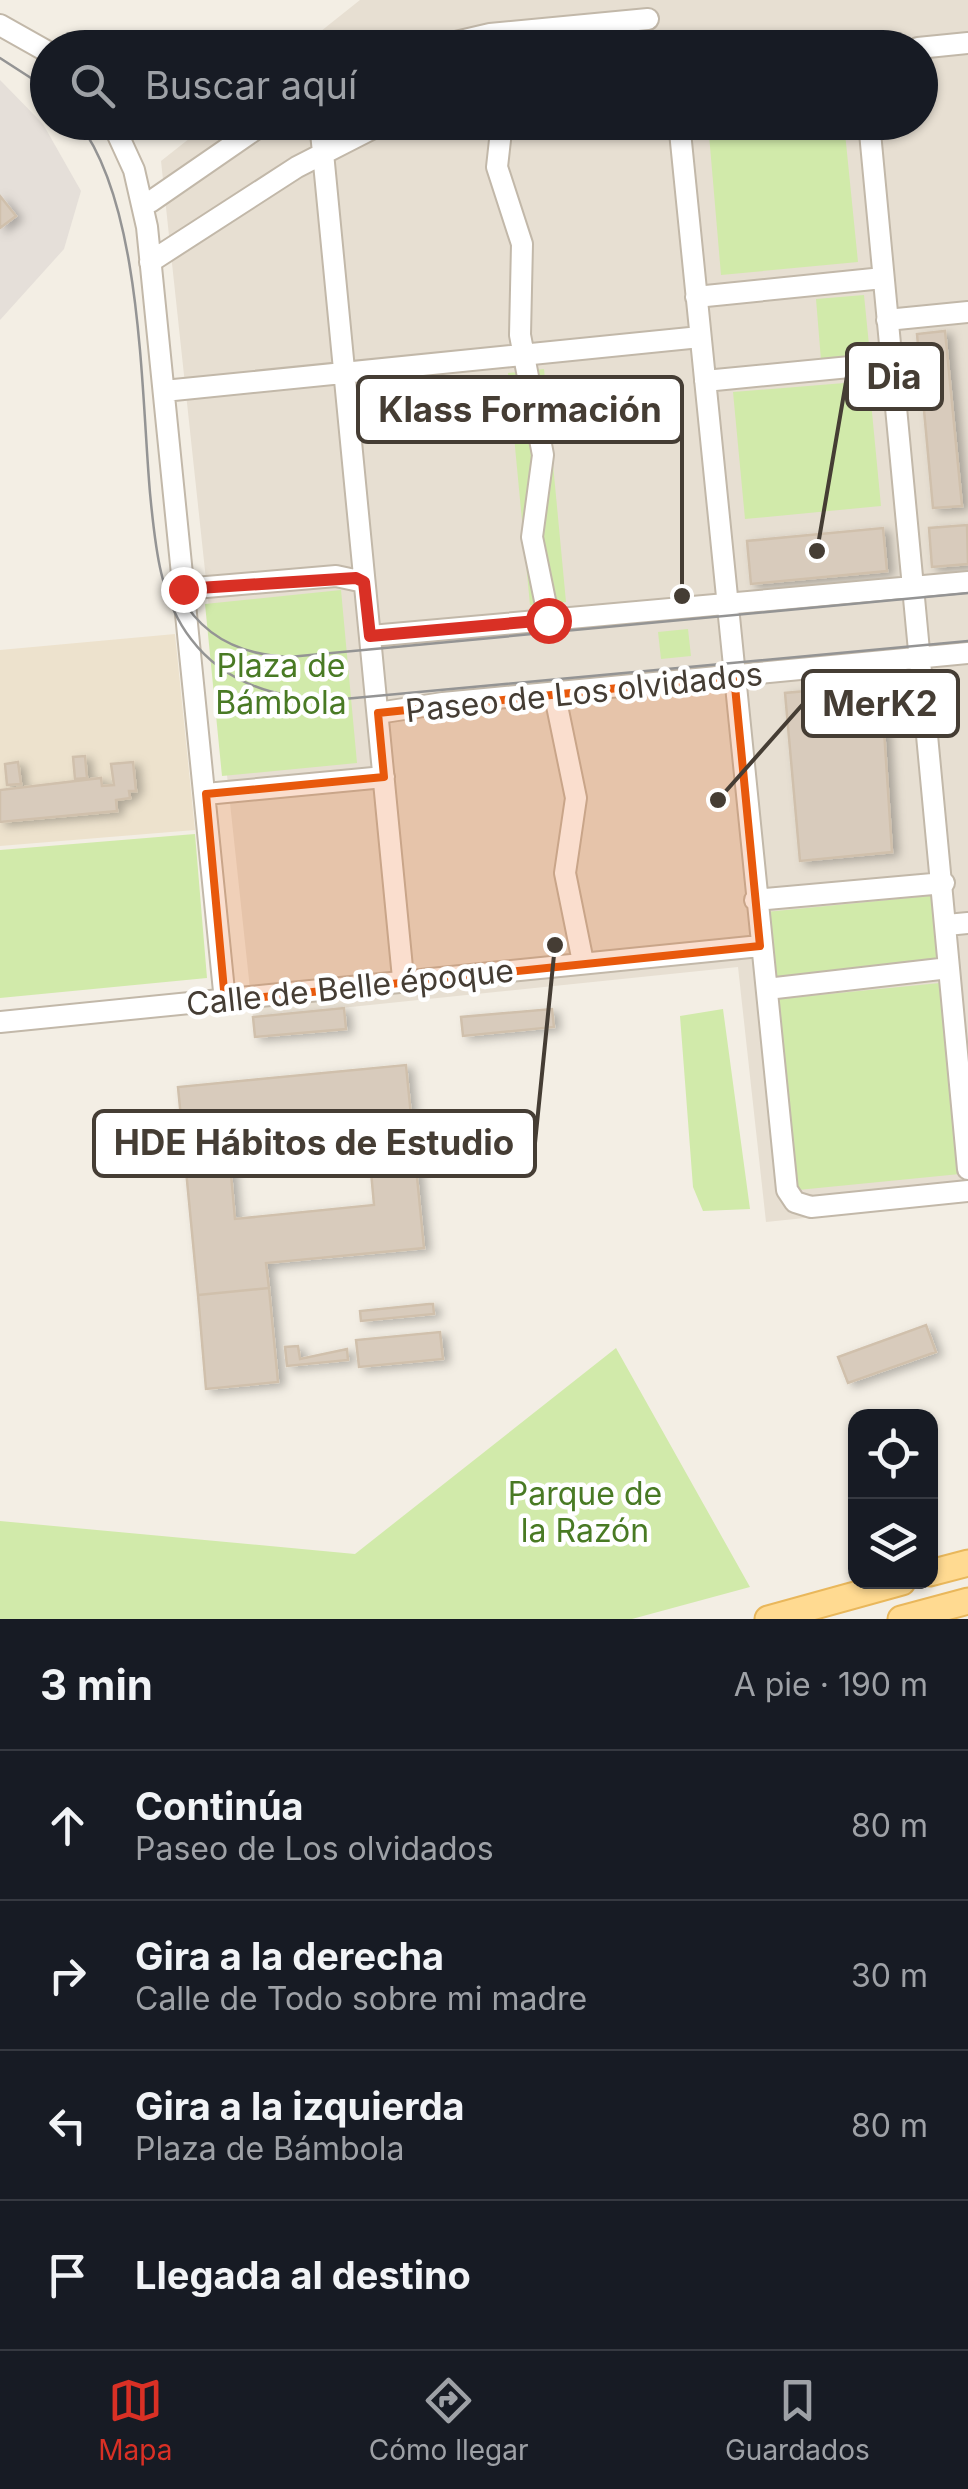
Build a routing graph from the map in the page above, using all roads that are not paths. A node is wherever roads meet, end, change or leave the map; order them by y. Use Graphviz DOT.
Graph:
graph roads {
  1 [pos="648,19"];
  2 [pos="0,25"];
  3 [pos="570,30"];
  4 [pos="30,42"];
  5 [pos="968,44"];
  6 [pos="938,46"];
  7 [pos="121,140"];
  8 [pos="239,140"];
  9 [pos="324,140"];
  10 [pos="350,140"];
  11 [pos="500,140"];
  12 [pos="680,140"];
  13 [pos="871,140"];
  14 [pos="326,152"];
  15 [pos="146,202"];
  16 [pos="150,262"];
  17 [pos="883,278"];
  18 [pos="696,297"];
  19 [pos="968,312"];
  20 [pos="887,320"];
  21 [pos="700,336"];
  22 [pos="522,355"];
  23 [pos="891,363"];
  24 [pos="347,373"];
  25 [pos="705,381"];
  26 [pos="164,391"];
  27 [pos="364,582"];
  28 [pos="968,582"];
  29 [pos="911,586"];
  30 [pos="183,589"];
  31 [pos="728,604"];
  32 [pos="548,620"];
  33 [pos="370,636"];
  34 [pos="968,653"];
  35 [pos="920,659"];
  36 [pos="734,676"];
  37 [pos="555,696"];
  38 [pos="378,713"];
  39 [pos="384,777"];
  40 [pos="206,794"];
  41 [pos="944,882"];
  42 [pos="754,900"];
  43 [pos="958,924"];
  44 [pos="760,946"];
  45 [pos="583,962"];
  46 [pos="949,968"];
  47 [pos="403,978"];
  48 [pos="767,989"];
  49 [pos="225,1001"];
  50 [pos="0,1022"];
  51 [pos="968,1169"];
  52 [pos="968,1191"];
  53 [pos="968,1563"];
  54 [pos="938,1571"];
  55 [pos="877,1589"];
  56 [pos="968,1600"];
  57 [pos="768,1619"];
  58 [pos="901,1619"];
  1 -- 3 [label="street"];
  2 -- 4 [label="street"];
  5 -- 6 [label="street"];
  7 -- 15 [label="street"];
  8 -- 15 [label="street"];
  9 -- 14 [label="street"];
  10 -- 14 [label="street"];
  11 -- 22 [label="street"];
  12 -- 18 [label="street"];
  13 -- 17 [label="street"];
  14 -- 16 [label="street"];
  14 -- 24 [label="street"];
  15 -- 16 [label="street"];
  16 -- 26 [label="street"];
  17 -- 18 [label="street"];
  17 -- 20 [label="street"];
  18 -- 21 [label="street"];
  19 -- 20 [label="street"];
  20 -- 23 [label="street"];
  21 -- 22 [label="street"];
  21 -- 25 [label="street"];
  22 -- 24 [label="street"];
  22 -- 32 [label="street"];
  23 -- 25 [label="street"];
  23 -- 29 [label="street"];
  24 -- 26 [label="street"];
  24 -- 27 [label="street"];
  25 -- 31 [label="street"];
  26 -- 30 [label="street"];
  27 -- 30 [label="street"];
  27 -- 33 [label="street"];
  28 -- 29 [label="street"];
  29 -- 31 [label="street"];
  29 -- 35 [label="street"];
  30 -- 40 [label="street"];
  31 -- 32 [label="street"];
  31 -- 36 [label="street"];
  32 -- 33 [label="street"];
  33 -- 38 [label="street"];
  34 -- 35 [label="street, Paseo de Los olvidados"];
  35 -- 36 [label="street, Paseo de Los olvidados"];
  35 -- 41 [label="street"];
  36 -- 37 [label="street, Paseo de Los olvidados"];
  36 -- 42 [label="street"];
  37 -- 38 [label="street, Paseo de Los olvidados"];
  37 -- 45 [label="street"];
  38 -- 39 [label="street"];
  39 -- 40 [label="street"];
  39 -- 47 [label="street"];
  40 -- 49 [label="street"];
  41 -- 42 [label="street"];
  41 -- 43 [label="street"];
  42 -- 44 [label="street"];
  43 -- 46 [label="street"];
  44 -- 45 [label="street, Calle de Belle époque"];
  44 -- 48 [label="street"];
  45 -- 47 [label="street, Calle de Belle époque"];
  46 -- 48 [label="street"];
  46 -- 51 [label="street"];
  47 -- 49 [label="street, Calle de Belle époque"];
  48 -- 52 [label="street"];
  49 -- 50 [label="street, Calle de Belle époque"];
  53 -- 54 [label="main road"];
  55 -- 57 [label="main road"];
  56 -- 58 [label="main road"];
}
